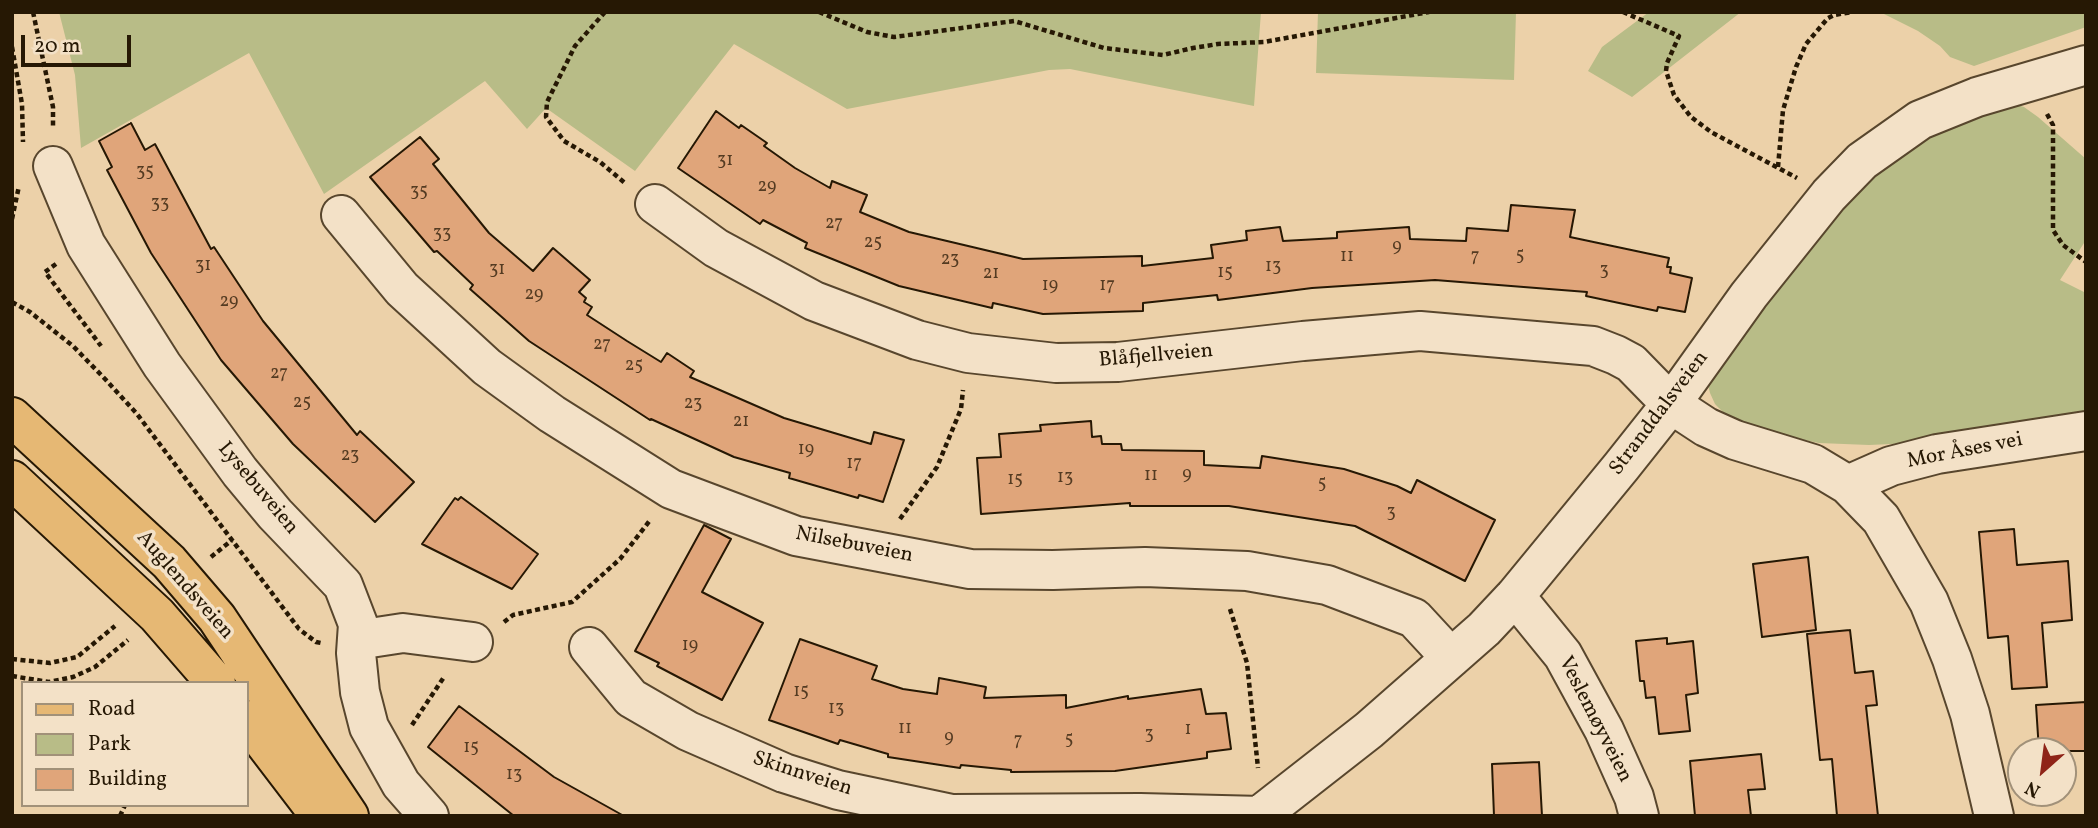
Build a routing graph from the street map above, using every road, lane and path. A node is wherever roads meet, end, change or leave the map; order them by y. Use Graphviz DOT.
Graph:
graph roads {
  1 [pos="33,12"];
  2 [pos="605,12"];
  3 [pos="819,12"];
  4 [pos="1429,12"];
  5 [pos="1623,12"];
  6 [pos="1852,12"];
  7 [pos="12,47"];
  8 [pos="2086,65"];
  9 [pos="2027,82"];
  10 [pos="53,107"];
  11 [pos="38,158"];
  12 [pos="1778,167"];
  13 [pos="19,182"];
  14 [pos="1829,195"];
  15 [pos="655,204"];
  16 [pos="341,215"];
  17 [pos="12,219"];
  18 [pos="2086,262"];
  19 [pos="45,272"];
  20 [pos="12,302"];
  21 [pos="103,348"];
  22 [pos="968,353"];
  23 [pos="1671,404"];
  24 [pos="12,417"];
  25 [pos="2086,431"];
  26 [pos="1848,485"];
  27 [pos="20,486"];
  28 [pos="671,489"];
  29 [pos="877,551"];
  30 [pos="1221,570"];
  31 [pos="1515,596"];
  32 [pos="119,623"];
  33 [pos="132,636"];
  34 [pos="357,639"];
  35 [pos="473,642"];
  36 [pos="589,647"];
  37 [pos="1451,658"];
  38 [pos="12,659"];
  39 [pos="12,676"];
  40 [pos="42,681"];
  41 [pos="53,681"];
  42 [pos="214,681"];
  43 [pos="248,721"];
  44 [pos="390,766"];
  45 [pos="1261,815"];
  46 [pos="320,816"];
  47 [pos="349,816"];
  48 [pos="429,816"];
  49 [pos="1639,816"];
  50 [pos="1994,816"];
  1 -- 10 [label="path"];
  2 -- 15 [label="path"];
  3 -- 4 [label="path"];
  5 -- 12 [label="path"];
  6 -- 12 [label="path"];
  7 -- 11 [label="path"];
  8 -- 9 [label="street, Stranddalsveien"];
  9 -- 14 [label="street, Stranddalsveien"];
  9 -- 18 [label="path"];
  11 -- 34 [label="street, Lysebuveien"];
  12 -- 14 [label="path"];
  13 -- 17 [label="path"];
  14 -- 23 [label="street, Stranddalsveien"];
  15 -- 22 [label="street, Blåfjellveien"];
  16 -- 28 [label="street, Nilsebuveien"];
  19 -- 21 [label="path"];
  20 -- 34 [label="path"];
  22 -- 23 [label="street, Blåfjellveien"];
  22 -- 29 [label="path"];
  23 -- 26 [label="street, Blåfjellveien"];
  23 -- 31 [label="street, Stranddalsveien"];
  24 -- 47 [label="main road, Auglendsveien"];
  25 -- 26 [label="street, Mor Åses vei"];
  26 -- 50 [label="street, Blåfjellveien"];
  27 -- 42 [label="main road, Auglendsveien"];
  28 -- 29 [label="street, Nilsebuveien"];
  28 -- 35 [label="path"];
  29 -- 30 [label="street, Nilsebuveien"];
  30 -- 37 [label="street, Nilsebuveien"];
  30 -- 45 [label="path"];
  31 -- 37 [label="street, Stranddalsveien"];
  31 -- 49 [label="street, Veslemøyveien"];
  32 -- 38 [label="path"];
  33 -- 41 [label="path"];
  34 -- 35 [label="street"];
  34 -- 44 [label="street, Lysebuveien"];
  35 -- 44 [label="path"];
  36 -- 45 [label="street, Skinnveien"];
  37 -- 45 [label="street, Stranddalsveien"];
  39 -- 40 [label="path"];
  43 -- 46 [label="main road"];
  44 -- 48 [label="street, Lysebuveien"];
}
